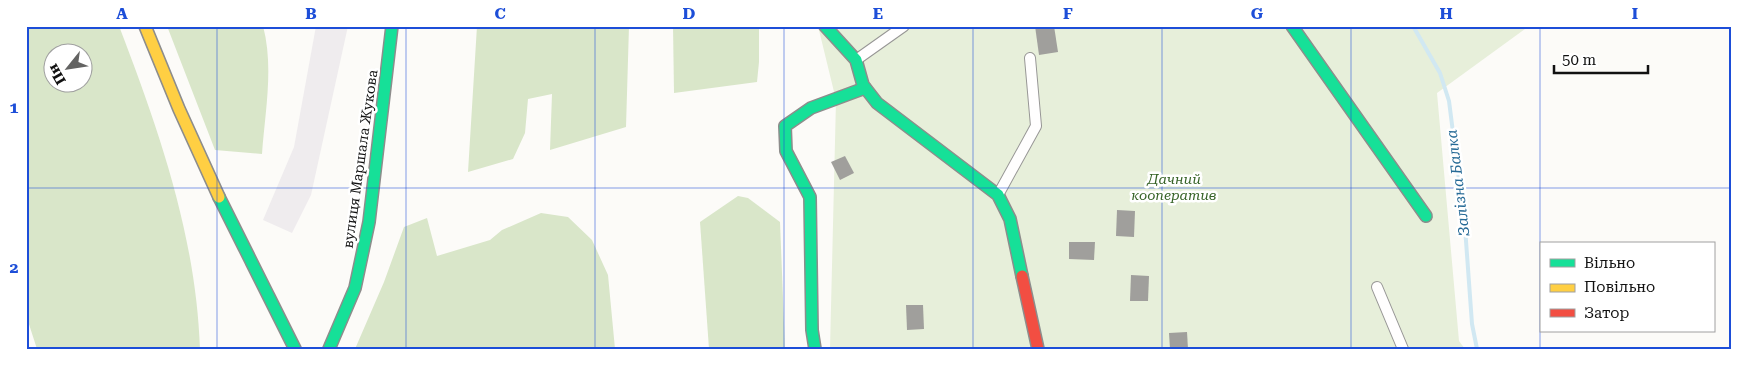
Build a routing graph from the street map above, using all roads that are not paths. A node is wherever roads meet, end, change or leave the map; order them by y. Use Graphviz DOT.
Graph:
graph roads {
  1 [pos="145,26"];
  2 [pos="392,26"];
  3 [pos="825,26"];
  4 [pos="904,26"];
  5 [pos="1292,26"];
  6 [pos="1030,58"];
  7 [pos="856,60"];
  8 [pos="865,88"];
  9 [pos="998,195"];
  10 [pos="1426,216"];
  11 [pos="1377,287"];
  12 [pos="295,349"];
  13 [pos="329,349"];
  14 [pos="815,349"];
  15 [pos="1038,349"];
  16 [pos="1403,349"];
  1 -- 12 [label="street"];
  2 -- 13 [label="street, вулиця Маршала Жукова"];
  3 -- 7 [label="street"];
  4 -- 7 [label="street"];
  5 -- 10 [label="street"];
  6 -- 9 [label="street"];
  7 -- 8 [label="street"];
  8 -- 9 [label="street"];
  8 -- 14 [label="street"];
  9 -- 15 [label="street"];
  11 -- 16 [label="street"];
}
